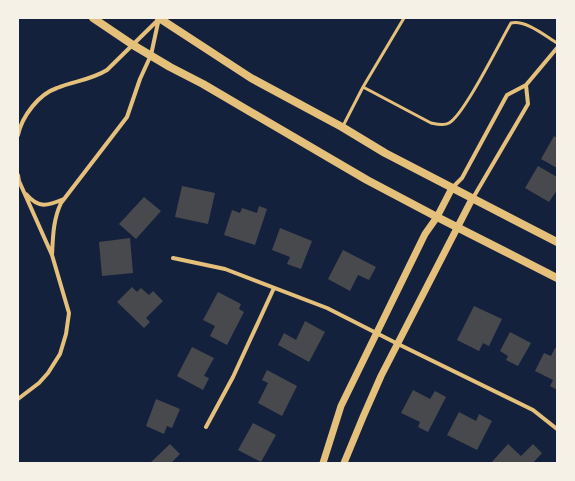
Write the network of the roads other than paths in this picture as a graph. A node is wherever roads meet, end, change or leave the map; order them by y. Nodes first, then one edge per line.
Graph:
1 (93, 18) edge
2 (159, 18) edge
3 (404, 18) edge
4 (557, 43) edge
5 (133, 45) junction
6 (557, 48) edge
7 (151, 56) junction
8 (526, 85) junction
9 (363, 87) junction
10 (342, 127) junction
11 (18, 135) edge
12 (18, 175) edge
13 (452, 188) junction
14 (23, 191) junction
15 (64, 199) junction
16 (472, 199) junction
17 (437, 217) junction
18 (457, 227) junction
19 (557, 242) edge
20 (52, 255) junction
21 (173, 258) dead end
22 (557, 278) edge
23 (274, 288) junction
24 (376, 332) junction
25 (398, 344) junction
26 (18, 399) edge
27 (206, 427) dead end
28 (557, 429) edge
29 (323, 463) edge
30 (344, 463) edge

1 - 5 main road
2 - 5 street
2 - 7 street
2 - 10 main road
3 - 9 lane
4 - 9 lane
5 - 7 main road
5 - 11 street
6 - 8 street
7 - 15 street
7 - 17 main road
8 - 13 street
8 - 16 street
9 - 10 lane
10 - 13 main road
12 - 14 street
13 - 16 main road
13 - 17 street
14 - 15 street
14 - 20 street
15 - 20 street
16 - 18 street
16 - 19 main road
17 - 18 main road
17 - 24 street
18 - 22 main road
18 - 25 street
20 - 26 street
21 - 23 street
23 - 24 street
23 - 27 street
24 - 25 street
24 - 29 street
25 - 28 street
25 - 30 street

